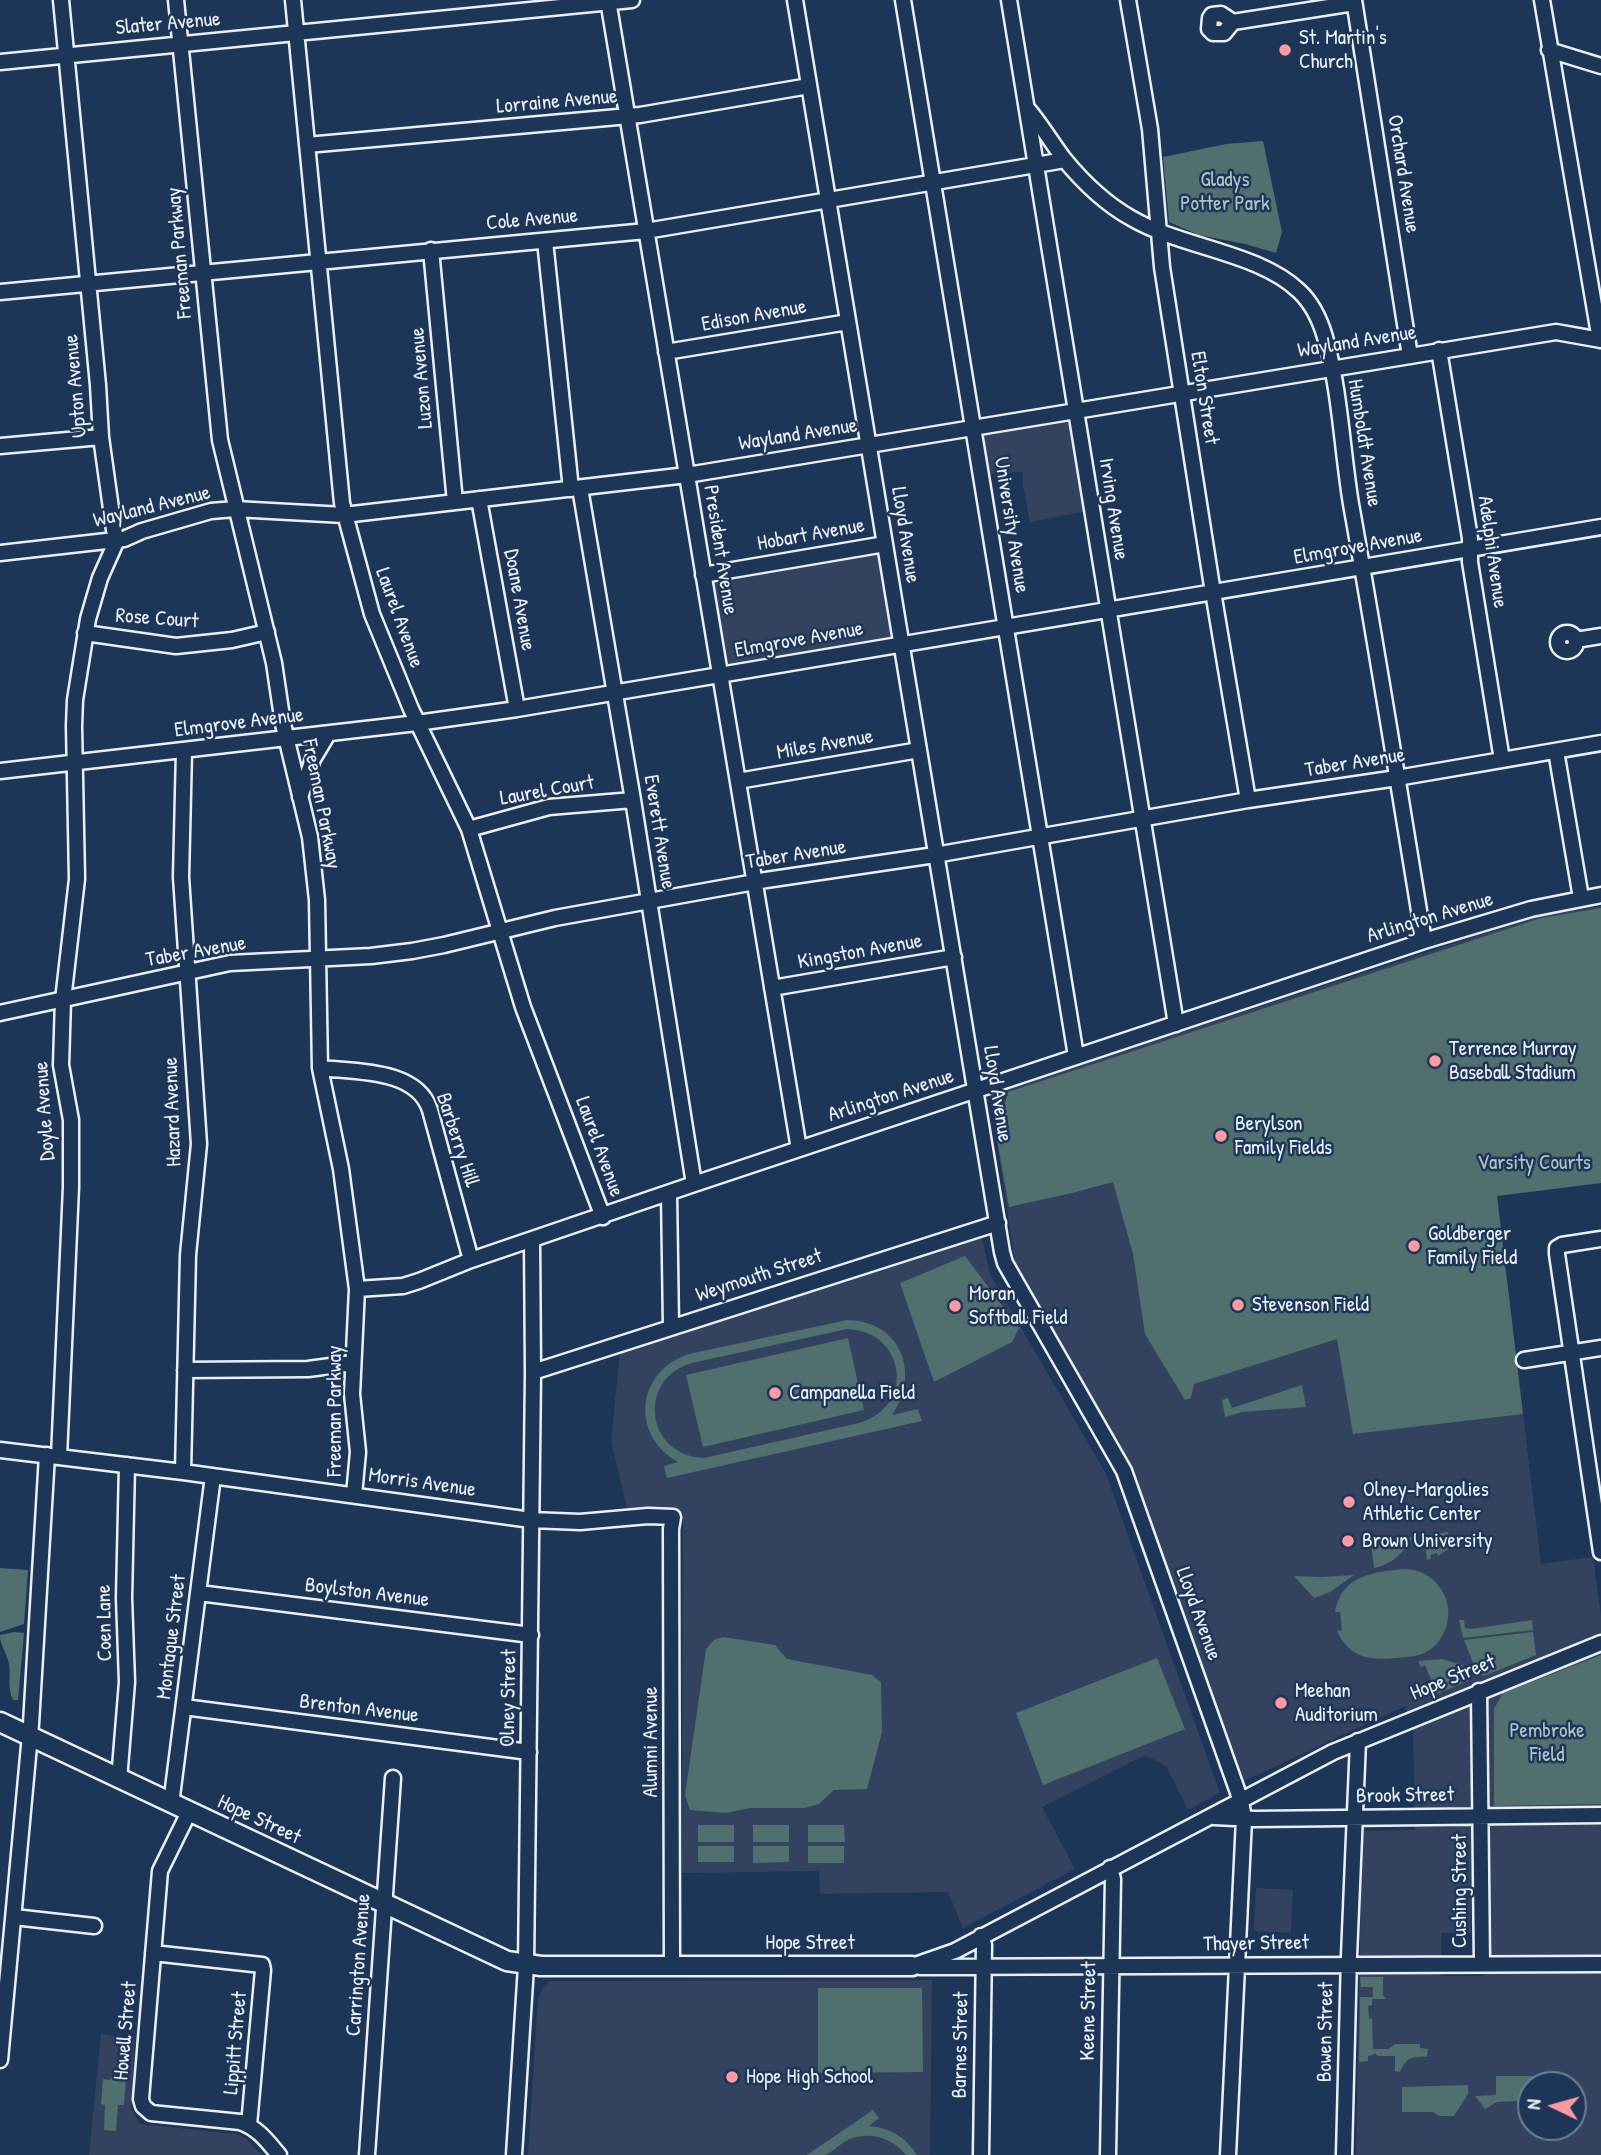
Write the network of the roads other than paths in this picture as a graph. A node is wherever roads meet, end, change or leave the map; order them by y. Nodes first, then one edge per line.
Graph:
1 (61, 0) edge
2 (176, 0) edge
3 (293, 0) edge
4 (632, 0) edge
5 (795, 0) edge
6 (903, 0) edge
7 (1009, 0) edge
8 (1128, 0) edge
9 (1542, 0) edge
10 (608, 2) edge
11 (1354, 2) edge
12 (1233, 22) dead end
13 (296, 34) junction
14 (180, 44) junction
15 (1549, 50) junction
16 (66, 54) junction
17 (0, 62) edge
18 (1601, 66) edge
19 (809, 86) junction
20 (1027, 107) junction
21 (627, 116) junction
22 (307, 145) junction
23 (1065, 160) junction
24 (1036, 165) junction
25 (932, 181) junction
26 (829, 200) junction
27 (646, 231) junction
28 (1157, 231) junction
29 (545, 241) junction
30 (431, 250) junction
31 (318, 261) junction
32 (202, 272) junction
33 (88, 284) junction
34 (0, 292) edge
35 (848, 322) junction
36 (1600, 340) edge
37 (1439, 350) junction
38 (666, 352) junction
39 (1410, 356) junction
40 (1331, 368) junction
41 (1182, 392) junction
42 (1076, 410) junction
43 (973, 427) junction
44 (102, 437) junction
45 (869, 445) junction
46 (0, 446) edge
47 (687, 475) junction
48 (575, 488) junction
49 (480, 499) junction
50 (455, 502) junction
51 (235, 509) junction
52 (344, 515) junction
53 (1601, 527) edge
54 (117, 540) junction
55 (885, 544) junction
56 (1470, 550) junction
57 (0, 553) edge
58 (1363, 568) junction
59 (704, 576) junction
60 (1213, 592) junction
61 (1108, 610) junction
62 (1006, 627) junction
63 (267, 632) junction
64 (85, 633) junction
65 (1601, 636) edge
66 (1576, 640) dead end
67 (902, 643) junction
68 (720, 674) junction
69 (614, 692) junction
70 (517, 709) junction
71 (417, 723) junction
72 (328, 734) junction
73 (287, 738) junction
74 (1601, 743) edge
75 (919, 750) junction
76 (184, 751) junction
77 (1556, 751) junction
78 (1502, 760) junction
79 (75, 763) junction
80 (0, 771) edge
81 (1397, 778) junction
82 (738, 781) junction
83 (300, 797) junction
84 (634, 800) junction
85 (1248, 800) junction
86 (1143, 820) junction
87 (469, 828) junction
88 (1041, 837) junction
89 (935, 855) junction
90 (755, 883) junction
91 (1601, 895) edge
92 (1581, 898) junction
93 (649, 901) junction
94 (499, 931) junction
95 (1424, 941) junction
96 (954, 957) junction
97 (319, 958) junction
98 (186, 973) junction
99 (772, 988) junction
100 (63, 1000) junction
101 (0, 1013) edge
102 (1176, 1024) junction
103 (1076, 1056) junction
104 (320, 1068) junction
105 (975, 1091) junction
106 (799, 1149) junction
107 (694, 1184) junction
108 (669, 1193) junction
109 (603, 1217) junction
110 (998, 1223) junction
111 (1601, 1239) edge
112 (532, 1240) junction
113 (471, 1260) junction
114 (357, 1289) junction
115 (671, 1326) junction
116 (1601, 1348) edge
117 (1572, 1352) junction
118 (1524, 1360) dead end
119 (354, 1363) junction
120 (185, 1370) junction
121 (533, 1372) junction
122 (0, 1450) edge
123 (53, 1456) junction
124 (127, 1465) junction
125 (183, 1472) junction
126 (213, 1476) junction
127 (354, 1495) junction
128 (673, 1517) joint
129 (531, 1520) junction
130 (1601, 1552) edge
131 (199, 1593) junction
132 (531, 1635) junction
133 (1601, 1643) edge
134 (1479, 1691) junction
135 (184, 1707) junction
136 (0, 1722) edge
137 (30, 1737) junction
138 (1358, 1741) junction
139 (529, 1752) junction
140 (393, 1778) dead end
141 (119, 1780) junction
142 (1241, 1801) junction
143 (171, 1804) junction
144 (189, 1812) junction
145 (1601, 1815) edge
146 (1481, 1816) junction
147 (1209, 1817) junction
148 (1354, 1818) junction
149 (1244, 1819) junction
150 (1110, 1868) junction
151 (384, 1904) junction
152 (14, 1917) junction
153 (94, 1926) dead end
154 (981, 1936) junction
155 (153, 1953) junction
156 (1349, 1964) junction
157 (1482, 1964) junction
158 (1601, 1964) edge
159 (1236, 1965) junction
160 (526, 1966) junction
161 (672, 1966) junction
162 (912, 1966) junction
163 (984, 1967) junction
164 (1111, 1967) junction
165 (0, 2060) edge
166 (249, 2125) junction
167 (279, 2155) edge
168 (367, 2155) edge
169 (514, 2155) edge
170 (981, 2155) edge
171 (1108, 2155) edge
172 (1228, 2155) edge
173 (1344, 2155) edge

1 - 16 street, Upton Avenue
2 - 14 street, Freeman Parkway
3 - 13 street, Laurel Avenue
4 - 10 street, Slater Avenue
5 - 19 street, Lloyd Avenue
6 - 25 street, University Avenue
7 - 20 street, Irving Avenue
8 - 28 street, Elton Street
9 - 15 street
10 - 13 street, Slater Avenue
10 - 21 street, President Avenue
11 - 12 street
11 - 39 street, Orchard Avenue
13 - 14 street, Slater Avenue
13 - 22 street, Laurel Avenue
14 - 16 street, Slater Avenue
14 - 32 street, Freeman Parkway
15 - 18 street
15 - 36 street
16 - 17 street, Slater Avenue
16 - 33 street, Upton Avenue
19 - 21 street, Lorraine Avenue
19 - 26 street, Lloyd Avenue
20 - 23 street, Humboldt Avenue
20 - 24 street, Irving Avenue
21 - 22 street, Lorraine Avenue
21 - 27 street, President Avenue
22 - 31 street, Laurel Avenue
23 - 24 street, Cole Avenue
23 - 28 street, Humboldt Avenue
24 - 25 street, Cole Avenue
24 - 42 street, Irving Avenue
25 - 26 street, Cole Avenue
25 - 43 street, University Avenue
26 - 27 street, Cole Avenue
26 - 35 street, Lloyd Avenue
27 - 29 street, Cole Avenue
27 - 38 street, President Avenue
28 - 40 street, Humboldt Avenue
28 - 41 street, Elton Street
29 - 30 street, Cole Avenue
29 - 48 street, Everett Avenue
30 - 31 street, Cole Avenue
30 - 50 street, Luzon Avenue
31 - 32 street, Cole Avenue
31 - 52 street, Laurel Avenue
32 - 33 street, Cole Avenue
32 - 51 street, Freeman Parkway
33 - 34 street, Cole Avenue
33 - 44 street, Upton Avenue
35 - 38 street, Edison Avenue
35 - 45 street, Lloyd Avenue
36 - 37 street, Wayland Avenue
37 - 39 street, Wayland Avenue
37 - 56 street, Adelphi Avenue
38 - 47 street, President Avenue
39 - 40 street, Wayland Avenue
40 - 41 street, Wayland Avenue
40 - 58 street, Humboldt Avenue
41 - 42 street, Wayland Avenue
41 - 60 street, Elton Street
42 - 43 street, Wayland Avenue
42 - 61 street, Irving Avenue
43 - 45 street, Wayland Avenue
43 - 62 street, University Avenue
44 - 46 street
44 - 54 street, Upton Avenue
45 - 47 street, Wayland Avenue
45 - 55 street, Lloyd Avenue
47 - 48 street, Wayland Avenue
47 - 59 street, President Avenue
48 - 49 street, Wayland Avenue
48 - 69 street, Everett Avenue
49 - 50 street, Wayland Avenue
49 - 70 street, Doane Avenue
50 - 52 street, Wayland Avenue
51 - 52 street, Wayland Avenue
51 - 54 street, Wayland Avenue
51 - 63 street, Freeman Parkway
52 - 71 street, Laurel Avenue
53 - 56 street, Elmgrove Avenue
54 - 57 street, Wayland Avenue
54 - 64 street
55 - 59 street, Hobart Avenue
55 - 67 street, Lloyd Avenue
56 - 58 street, Elmgrove Avenue
56 - 78 street, Adelphi Avenue
58 - 60 street, Elmgrove Avenue
58 - 81 street, Humboldt Avenue
59 - 68 street, President Avenue
60 - 61 street, Elmgrove Avenue
60 - 85 street, Elton Street
61 - 62 street, Elmgrove Avenue
61 - 86 street, Irving Avenue
62 - 67 street, Elmgrove Avenue
62 - 88 street, University Avenue
63 - 64 street, Rose Court
63 - 73 street, Freeman Parkway
64 - 79 street
65 - 66 street
67 - 68 street, Elmgrove Avenue
67 - 75 street, Lloyd Avenue
68 - 69 street, Elmgrove Avenue
68 - 82 street, President Avenue
69 - 70 street, Elmgrove Avenue
69 - 84 street, Everett Avenue
70 - 71 street, Elmgrove Avenue
71 - 72 street, Elmgrove Avenue
71 - 87 street, Laurel Avenue
72 - 73 street, Elmgrove Avenue
72 - 83 street
73 - 76 street, Elmgrove Avenue
73 - 83 street, Freeman Parkway
74 - 77 street, Taber Avenue
75 - 82 street, Miles Avenue
75 - 89 street, Lloyd Avenue
76 - 79 street, Elmgrove Avenue
76 - 98 street, Hazard Avenue
77 - 78 street, Taber Avenue
77 - 92 street
78 - 81 street, Taber Avenue
79 - 80 street, Elmgrove Avenue
79 - 100 street, Doyle Avenue
81 - 85 street, Taber Avenue
81 - 95 street, Humboldt Avenue
82 - 90 street, President Avenue
83 - 97 street, Freeman Parkway
84 - 87 street, Laurel Court
84 - 93 street, Everett Avenue
85 - 86 street, Taber Avenue
86 - 88 street, Taber Avenue
86 - 102 street, Irving Avenue
87 - 94 street, Laurel Avenue
88 - 89 street, Taber Avenue
88 - 103 street, University Avenue
89 - 90 street, Taber Avenue
89 - 96 street, Lloyd Avenue
90 - 93 street, Taber Avenue
90 - 99 street, President Avenue
91 - 92 street, Arlington Avenue
92 - 95 street, Arlington Avenue
93 - 94 street, Taber Avenue
93 - 107 street, Everett Avenue
94 - 97 street, Taber Avenue
94 - 109 street, Laurel Avenue
95 - 102 street, Arlington Avenue
96 - 99 street, Kingston Avenue
96 - 105 street, Lloyd Avenue
97 - 98 street, Taber Avenue
97 - 104 street, Freeman Parkway
98 - 100 street, Taber Avenue
98 - 120 street, Hazard Avenue
99 - 106 street, President Avenue
100 - 101 street, Taber Avenue
100 - 123 street, Doyle Avenue
102 - 103 street, Arlington Avenue
103 - 105 street, Arlington Avenue
104 - 113 street, Barberry Hill
104 - 114 street, Freeman Parkway
105 - 106 street, Arlington Avenue
105 - 110 street, Lloyd Avenue
106 - 107 street, Arlington Avenue
107 - 108 street, Arlington Avenue
108 - 109 street, Arlington Avenue
108 - 115 street
109 - 112 street, Arlington Avenue
110 - 115 street, Weymouth Street
110 - 142 street, Lloyd Avenue
111 - 117 street
112 - 113 street, Arlington Avenue
112 - 121 street, Olney Street
113 - 114 street, Arlington Avenue
114 - 119 street, Freeman Parkway
115 - 121 street, Weymouth Street
116 - 117 street
117 - 118 street
117 - 130 street
119 - 120 street
119 - 127 street, Freeman Parkway
120 - 125 street, Hazard Avenue
121 - 129 street, Olney Street
122 - 123 street, Morris Avenue
123 - 124 street, Morris Avenue
123 - 137 street, Doyle Avenue
124 - 125 street, Morris Avenue
124 - 141 street, Coen Lane
125 - 126 street, Morris Avenue
126 - 127 street, Morris Avenue
126 - 131 street, Montague Street
127 - 129 street, Morris Avenue
128 - 129 street, Morris Avenue
128 - 161 street, Alumni Avenue
129 - 132 street, Olney Street
131 - 132 street, Boylston Avenue
131 - 135 street, Montague Street
132 - 139 street, Olney Street
133 - 134 street, Hope Street
134 - 138 street, Hope Street
134 - 146 street, Cushing Street
135 - 139 street, Brenton Avenue
135 - 143 street, Montague Street
136 - 137 main road, Hope Street
137 - 141 main road, Hope Street
137 - 152 street, Doyle Avenue
138 - 142 street, Hope Street
138 - 148 street, Bowen Street
139 - 160 street, Olney Street
140 - 151 street, Carrington Avenue
141 - 143 main road, Hope Street
142 - 147 street, Hope Street
142 - 149 street, Lloyd Avenue
143 - 144 main road, Hope Street
144 - 151 main road, Hope Street
144 - 155 street, Howell Street
145 - 146 street, Brook Street
146 - 148 street, Brook Street
146 - 157 street, Cushing Street
147 - 149 street, Brook Street
147 - 150 street, Hope Street
148 - 149 street, Brook Street
148 - 156 street, Bowen Street
149 - 159 street, Lloyd Avenue
150 - 154 street, Hope Street
150 - 164 street, Keene Street
151 - 160 main road, Hope Street
151 - 168 street, Carrington Avenue
152 - 153 street
152 - 165 street, Doyle Avenue
154 - 162 street, Hope Street
154 - 163 street, Barnes Street
155 - 166 street, Howell Street
155 - 166 street, Lippitt Street
156 - 157 street, Thayer Street
156 - 159 street, Thayer Street
156 - 173 street, Bowen Street
157 - 158 street, Thayer Street
159 - 164 street, Thayer Street
159 - 172 street, Lloyd Avenue
160 - 161 main road, Hope Street
160 - 169 street, Olney Street
161 - 162 main road, Hope Street
162 - 163 street, Thayer Street
163 - 164 street, Thayer Street
163 - 170 street, Barnes Street
164 - 171 street, Keene Street
166 - 167 street

